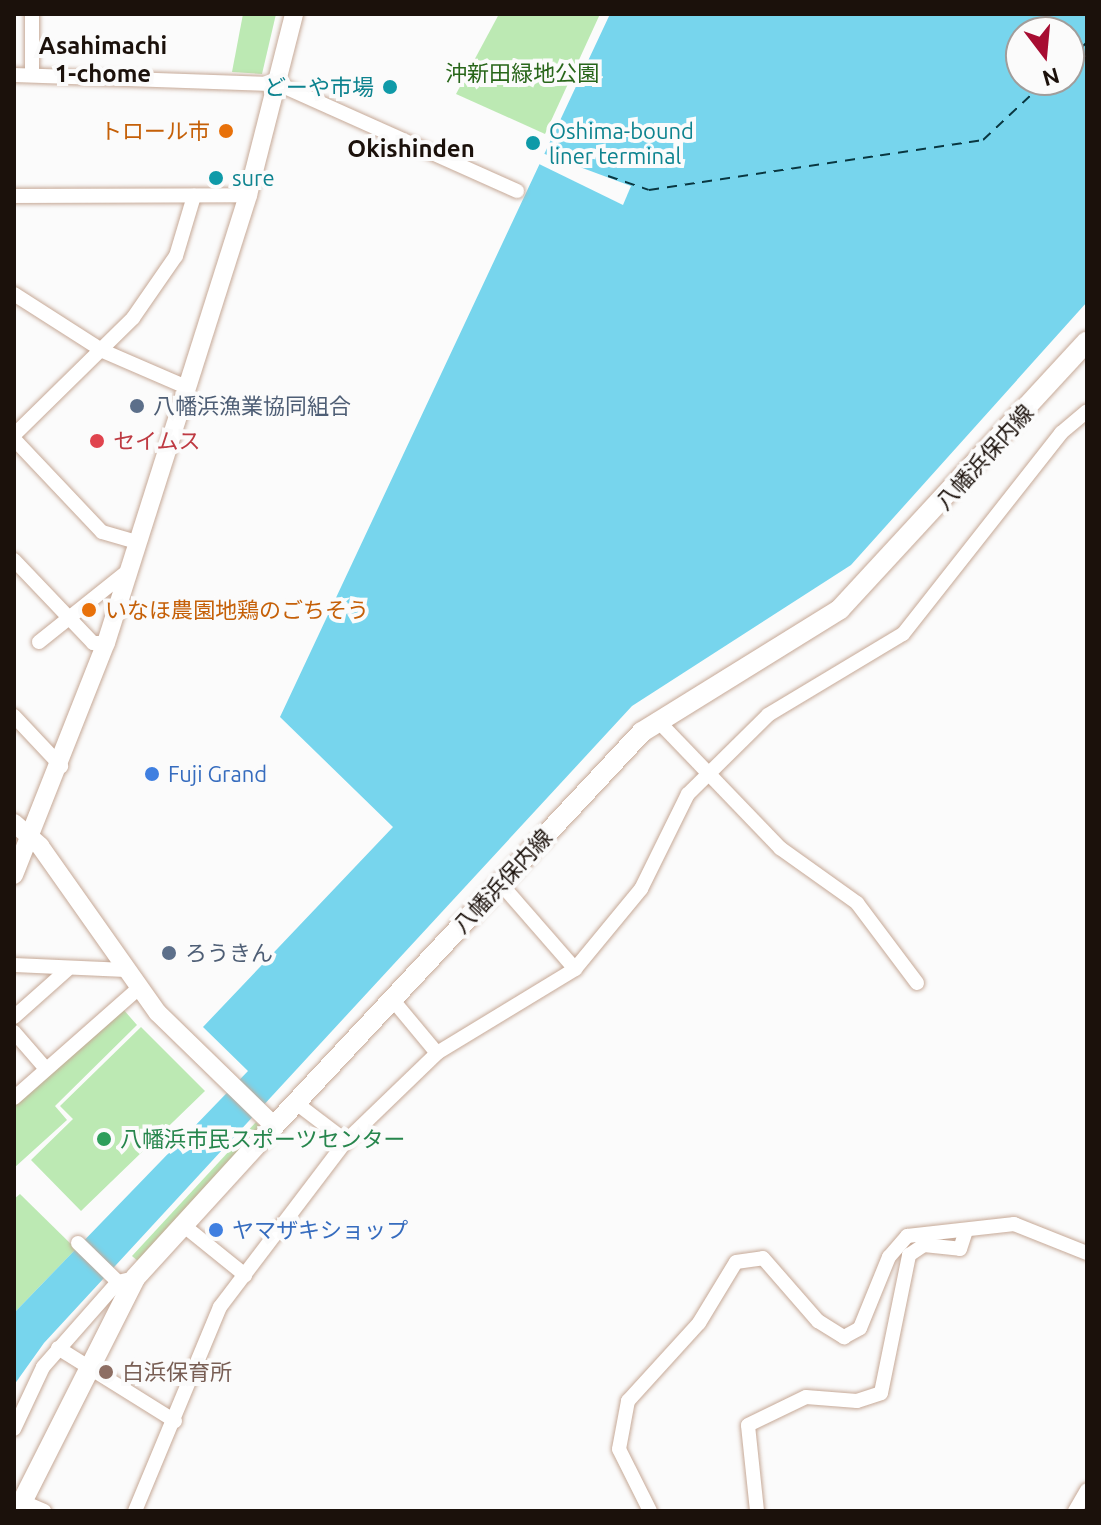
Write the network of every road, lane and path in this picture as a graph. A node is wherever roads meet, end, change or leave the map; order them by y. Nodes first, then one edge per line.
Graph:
1 (32, 14) edge
2 (294, 14) edge
3 (14, 75) edge
4 (32, 75) junction
5 (278, 84) junction
6 (517, 191) dead end
7 (248, 195) junction
8 (14, 196) edge
9 (194, 196) junction
10 (14, 294) edge
11 (1087, 341) edge
12 (103, 351) junction
13 (186, 387) junction
14 (1087, 411) edge
15 (14, 437) edge
16 (137, 542) junction
17 (14, 560) edge
18 (129, 570) junction
19 (69, 618) junction
20 (39, 642) dead end
21 (106, 643) junction
22 (14, 716) edge
23 (657, 720) junction
24 (61, 766) junction
25 (709, 772) junction
26 (14, 823) edge
27 (31, 837) junction
28 (14, 875) edge
29 (500, 883) junction
30 (14, 965) edge
31 (575, 969) junction
32 (67, 970) junction
33 (126, 970) junction
34 (917, 983) dead end
35 (140, 987) junction
36 (392, 999) junction
37 (14, 1017) edge
38 (14, 1032) edge
39 (437, 1053) junction
40 (46, 1069) junction
41 (14, 1098) edge
42 (296, 1103) junction
43 (268, 1120) junction
44 (346, 1141) junction
45 (183, 1225) junction
46 (965, 1234) junction
47 (78, 1243) dead end
48 (1087, 1253) edge
49 (245, 1275) junction
50 (122, 1278) junction
51 (58, 1348) junction
52 (90, 1366) junction
53 (175, 1421) junction
54 (14, 1429) edge
55 (1087, 1490) edge
56 (19, 1505) edge
57 (44, 1511) edge
58 (135, 1511) edge
59 (650, 1511) edge
60 (757, 1511) edge
61 (1075, 1511) edge

1 - 4 street
2 - 5 street
3 - 4 street
4 - 5 street
5 - 6 street
5 - 7 street
7 - 9 street
7 - 13 street
8 - 9 street
9 - 12 street
10 - 12 street
11 - 23 main road, 八幡浜保内線
12 - 13 street
12 - 15 street
13 - 16 street
14 - 25 street
15 - 16 street
16 - 18 street
17 - 19 street
18 - 19 street
18 - 21 street
19 - 20 street
19 - 21 street
21 - 24 street
22 - 24 street
23 - 25 street
23 - 29 main road, 八幡浜保内線
24 - 27 street
25 - 31 street
25 - 34 street
26 - 27 street
27 - 28 street
27 - 33 street
29 - 31 street
29 - 36 main road, 八幡浜保内線
30 - 32 street
31 - 39 street
32 - 33 street
32 - 37 street
33 - 35 street
35 - 40 street
35 - 43 street
36 - 39 street
36 - 42 main road, 八幡浜保内線
38 - 40 street
39 - 44 street
40 - 41 street
42 - 43 main road, 八幡浜保内線
42 - 44 street
43 - 45 main road, 八幡浜保内線
44 - 49 street
45 - 49 street
45 - 50 main road, 八幡浜保内線
46 - 48 street
46 - 59 street
46 - 60 street
47 - 50 street
49 - 53 street
50 - 51 street
50 - 52 main road, 八幡浜保内線
51 - 52 street
51 - 54 street
52 - 53 street
52 - 56 main road, 八幡浜保内線
53 - 58 street
55 - 61 street
56 - 57 street

